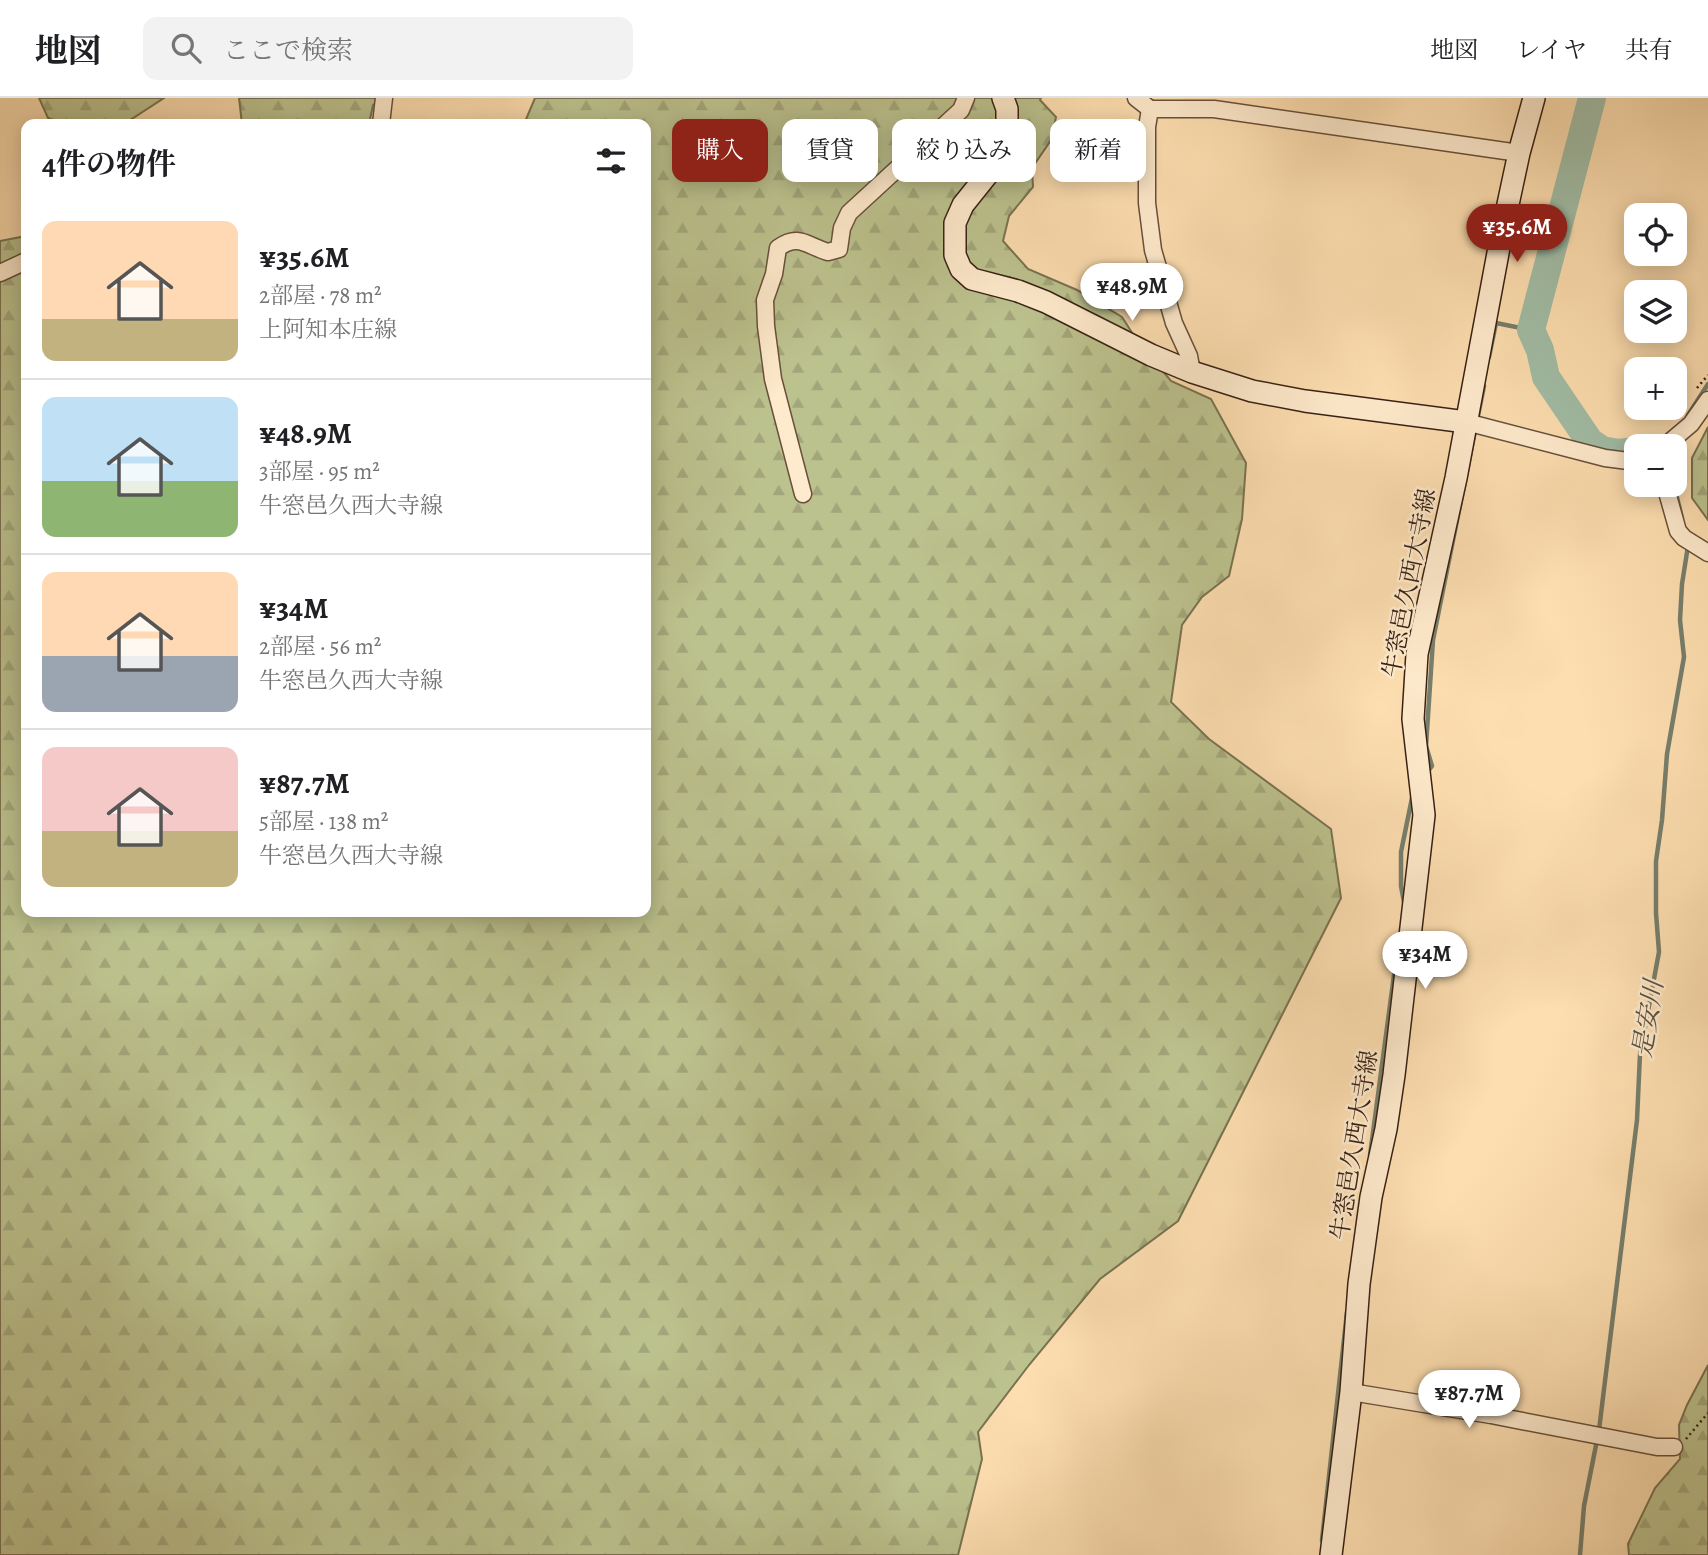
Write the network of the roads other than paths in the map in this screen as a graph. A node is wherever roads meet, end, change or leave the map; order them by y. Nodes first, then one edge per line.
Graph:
1 (384, 98) edge
2 (966, 98) edge
3 (1003, 98) edge
4 (1136, 98) edge
5 (1534, 98) edge
6 (1174, 103) edge
7 (1150, 109) junction
8 (382, 119) edge
9 (1518, 153) junction
10 (21, 263) edge
11 (0, 273) edge
12 (1192, 372) junction
13 (1708, 400) edge
14 (1466, 422) junction
15 (1678, 434) edge
16 (1624, 461) edge
17 (803, 495) dead end
18 (1668, 497) edge
19 (1695, 545) edge
20 (1351, 1392) junction
21 (1674, 1447) road end
22 (1331, 1555) edge

1 - 8 street
2 - 17 street
3 - 12 main road
4 - 7 street
5 - 9 main road, 牛窓邑久西大寺線
6 - 7 street
6 - 9 street
7 - 12 street
9 - 14 main road, 牛窓邑久西大寺線
10 - 11 street
12 - 14 main road
13 - 15 street
14 - 16 street
14 - 20 main road, 牛窓邑久西大寺線
18 - 19 street
20 - 21 street
20 - 22 main road, 牛窓邑久西大寺線

